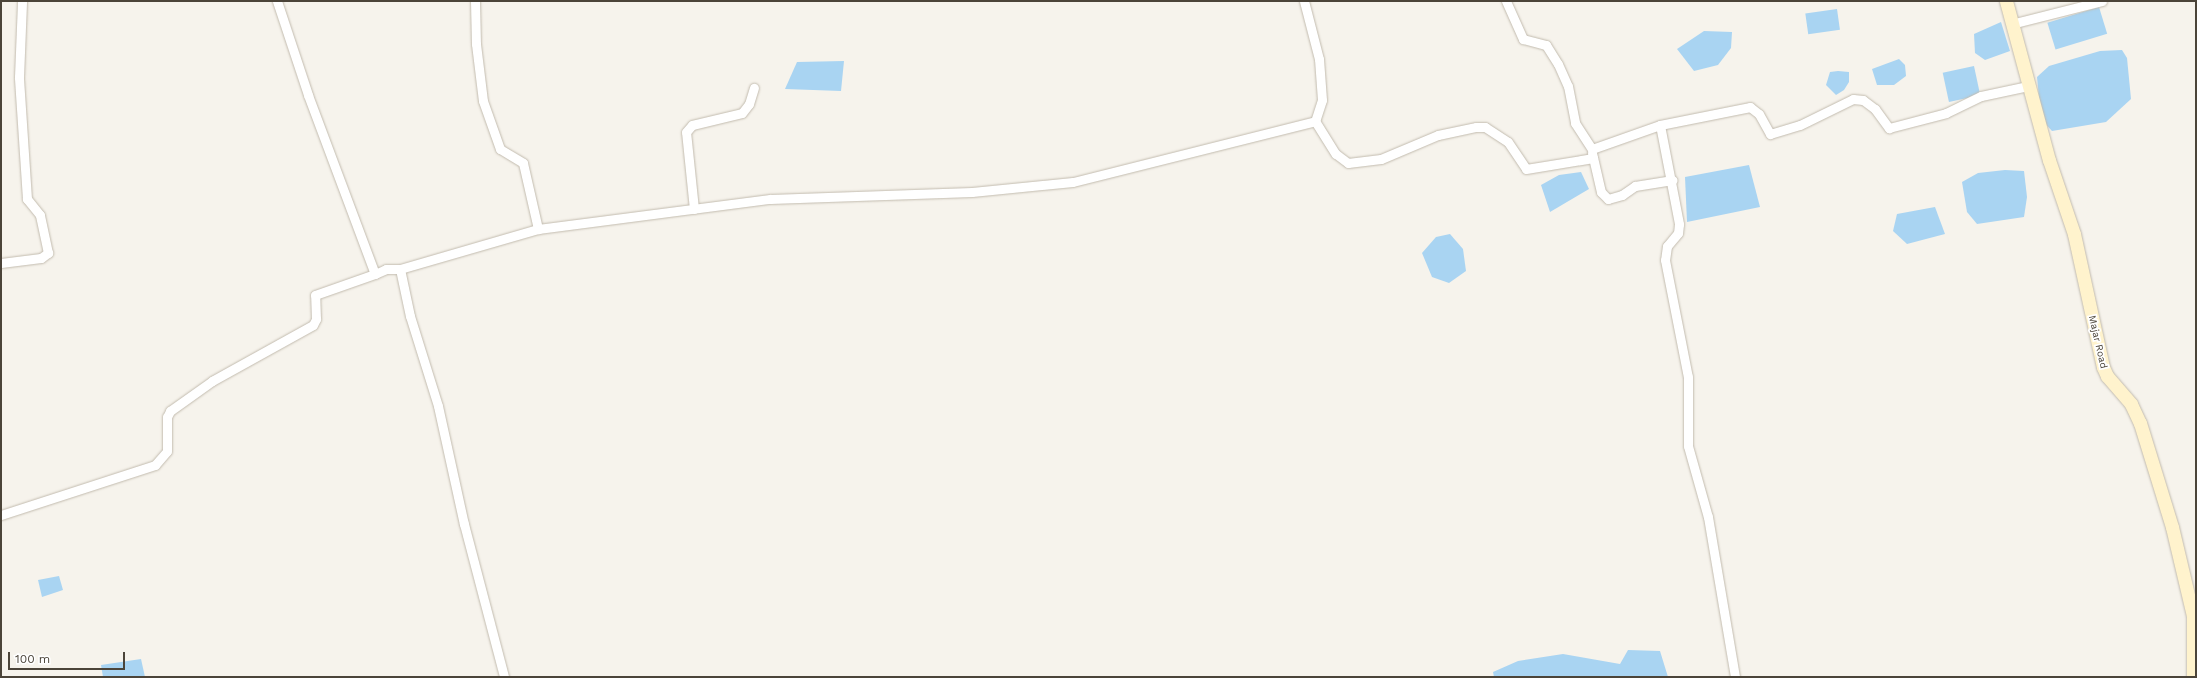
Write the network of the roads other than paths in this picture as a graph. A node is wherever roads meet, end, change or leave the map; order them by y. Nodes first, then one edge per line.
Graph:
1 (22, 1) edge
2 (277, 1) edge
3 (475, 1) edge
4 (1304, 1) edge
5 (1506, 1) edge
6 (2006, 1) edge
7 (2102, 1) edge
8 (2011, 24) junction
9 (2028, 86) junction
10 (754, 88) dead end
11 (1315, 121) junction
12 (1660, 125) junction
13 (1592, 154) junction
14 (1673, 180) junction
15 (694, 209) junction
16 (538, 229) junction
17 (1, 263) edge
18 (400, 269) junction
19 (375, 274) junction
20 (1, 515) edge
21 (504, 677) edge
22 (1735, 677) edge
23 (2193, 677) edge

1 - 17 street
2 - 19 street
3 - 16 street
4 - 11 street
5 - 13 street
6 - 8 main road, Majar Road
7 - 8 street
8 - 9 main road, Majar Road
9 - 12 street
9 - 23 main road, Majar Road
10 - 15 street
11 - 13 street
11 - 15 street
12 - 13 street
12 - 14 street
13 - 14 street
14 - 22 street
15 - 16 street
16 - 18 street
18 - 19 street
18 - 21 street
19 - 20 street

